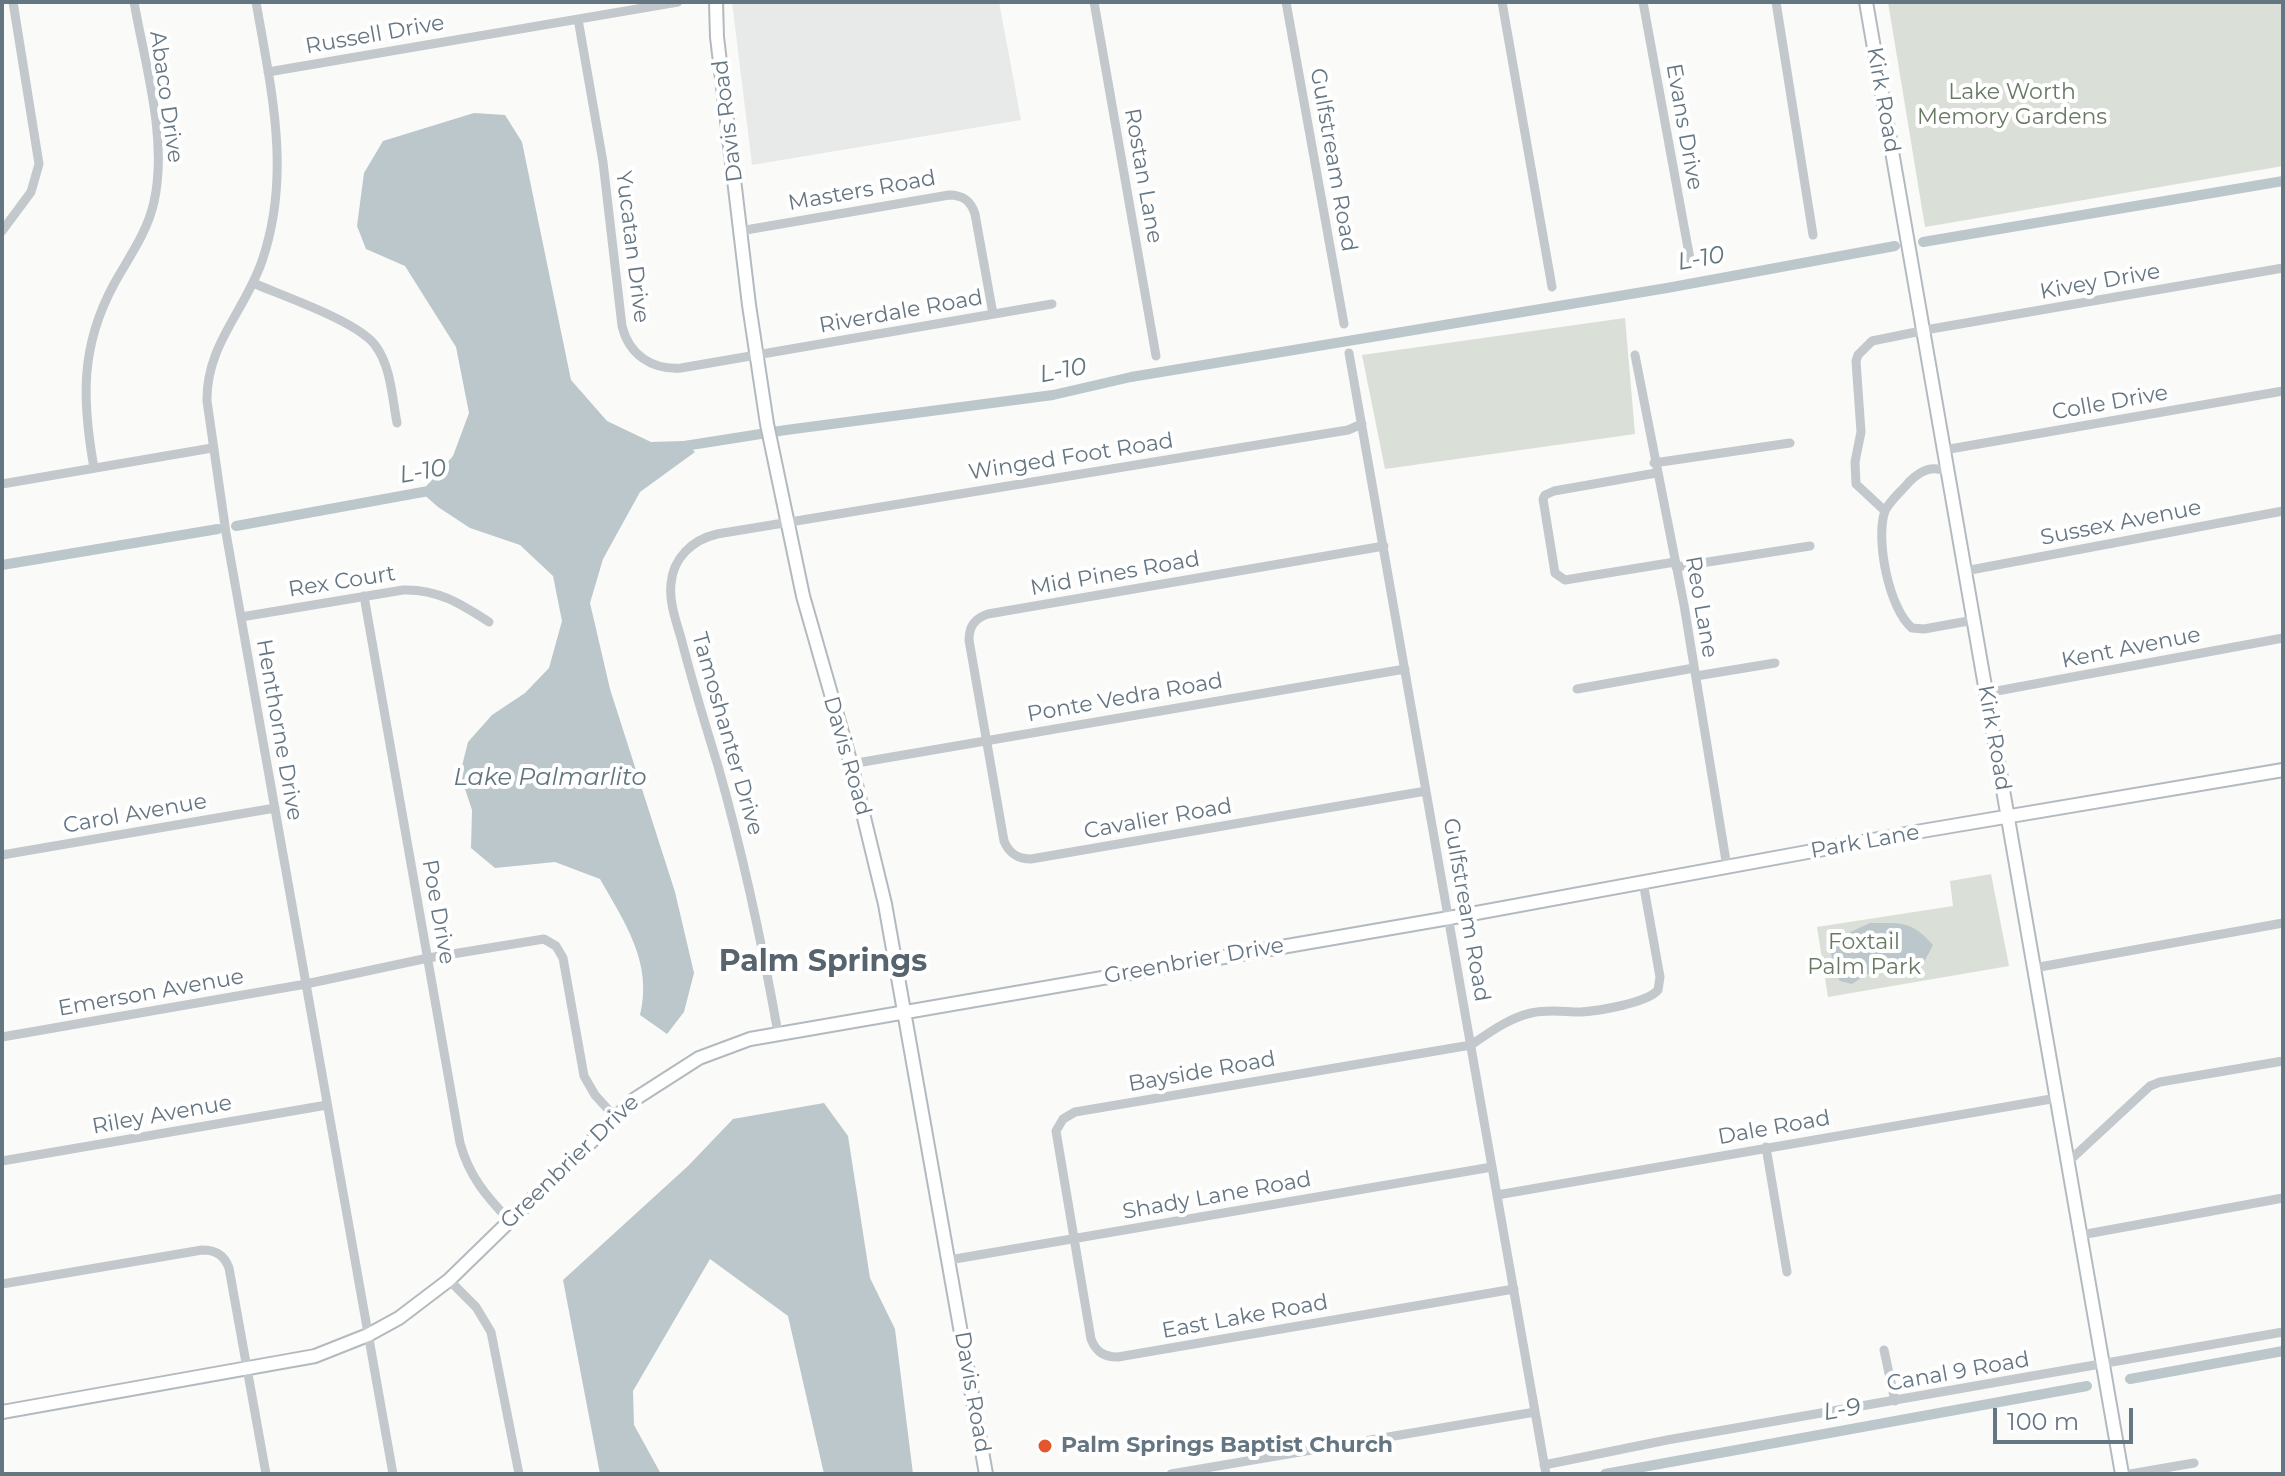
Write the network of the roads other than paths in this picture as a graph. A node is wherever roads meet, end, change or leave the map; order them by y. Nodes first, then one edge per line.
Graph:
1 (13, 2) edge
2 (134, 2) edge
3 (256, 2) edge
4 (678, 2) edge
5 (705, 2) edge
6 (716, 2) edge
7 (1094, 2) edge
8 (1286, 2) edge
9 (1502, 2) edge
10 (1643, 2) edge
11 (1776, 2) edge
12 (1866, 2) edge
13 (578, 19) junction
14 (717, 37) junction
15 (268, 72) junction
16 (2, 231) edge
17 (740, 231) junction
18 (1813, 235) dead end
19 (1690, 259) dead end
20 (2283, 268) edge
21 (253, 283) junction
22 (1552, 287) dead end
23 (1052, 304) dead end
24 (993, 314) junction
25 (1344, 324) dead end
26 (1923, 331) junction
27 (1349, 353) dead end
28 (756, 355) junction
29 (1635, 355) dead end
30 (1156, 356) dead end
31 (2283, 391) edge
32 (397, 423) dead end
33 (1362, 424) junction
34 (1790, 443) dead end
35 (212, 448) junction
36 (1944, 450) junction
37 (94, 468) junction
38 (1655, 468) junction
39 (1948, 472) junction
40 (2, 484) edge
41 (1885, 511) junction
42 (2283, 511) edge
43 (786, 523) junction
44 (1384, 546) junction
45 (1810, 546) dead end
46 (1676, 565) junction
47 (1965, 571) junction
48 (364, 596) junction
49 (241, 617) junction
50 (1974, 620) junction
51 (489, 622) dead end
52 (2283, 638) edge
53 (1775, 663) dead end
54 (1405, 669) junction
55 (1695, 672) junction
56 (1577, 689) dead end
57 (1986, 693) junction
58 (986, 740) junction
59 (851, 764) junction
60 (2283, 770) edge
61 (1426, 791) junction
62 (275, 808) junction
63 (2008, 817) junction
64 (2, 855) edge
65 (1727, 867) junction
66 (1643, 882) junction
67 (1449, 918) junction
68 (2283, 923) edge
69 (428, 958) junction
70 (2034, 968) junction
71 (306, 984) junction
72 (905, 1011) junction
73 (778, 1033) junction
74 (2, 1037) edge
75 (1471, 1045) junction
76 (2283, 1061) edge
77 (2057, 1098) junction
78 (327, 1105) junction
79 (614, 1116) junction
80 (1766, 1147) junction
81 (2, 1161) edge
82 (2068, 1162) junction
83 (1492, 1167) junction
84 (1497, 1195) junction
85 (2283, 1198) edge
86 (509, 1220) junction
87 (2081, 1235) junction
88 (1073, 1239) junction
89 (949, 1260) junction
90 (1787, 1272) dead end
91 (449, 1280) junction
92 (2, 1284) edge
93 (1514, 1289) junction
94 (2283, 1332) edge
95 (368, 1335) junction
96 (1884, 1350) dead end
97 (2103, 1363) junction
98 (247, 1370) junction
99 (1895, 1401) junction
100 (2, 1412) edge
101 (1535, 1412) junction
102 (2194, 1463) dead end
103 (1545, 1470) edge
104 (266, 1474) edge
105 (393, 1474) edge
106 (519, 1474) edge
107 (986, 1474) edge
108 (1171, 1474) edge
109 (2122, 1474) edge
110 (2130, 1474) edge

1 - 16 street
2 - 37 street, Abaco Drive
3 - 15 street, Henthorne Drive
4 - 13 street, Russell Drive
5 - 14 street, Davis Road
6 - 14 street, Davis Road
7 - 30 street, Rostan Lane
8 - 25 street, Gulfstream Road
9 - 22 street
10 - 19 street, Evans Drive
11 - 18 street
12 - 26 street, Kirk Road
13 - 15 street, Russell Drive
13 - 28 street, Yucatan Drive
14 - 17 street, Davis Road
15 - 21 street, Henthorne Drive
17 - 24 street, Masters Road
17 - 28 street, Davis Road
20 - 26 street, Kivey Drive
21 - 32 street
21 - 35 street, Henthorne Drive
23 - 24 street, Riverdale Road
24 - 28 street, Riverdale Road
26 - 36 street, Kirk Road
26 - 41 street, Kivey Drive
27 - 33 street, Gulfstream Road
28 - 43 street, Davis Road
29 - 38 street, Reo Lane
31 - 36 street, Colle Drive
33 - 43 street, Winged Foot Road
33 - 44 street, Gulfstream Road
34 - 38 street
35 - 37 street
35 - 49 street, Henthorne Drive
36 - 39 street, Kirk Road
37 - 40 street
38 - 46 street, Reo Lane
38 - 46 street
39 - 41 street
39 - 47 street, Kirk Road
41 - 50 street
42 - 47 street, Sussex Avenue
43 - 59 street, Davis Road
43 - 73 street, Tamoshanter Drive
44 - 54 street, Gulfstream Road
44 - 58 street, Mid Pines Road
45 - 46 street
46 - 55 street, Reo Lane
47 - 50 street, Kirk Road
48 - 49 street, Rex Court
48 - 51 street, Rex Court
48 - 69 street, Poe Drive
49 - 62 street, Henthorne Drive
50 - 57 street, Kirk Road
52 - 57 street, Kent Avenue
53 - 55 street
54 - 58 street, Ponte Vedra Road
54 - 61 street, Gulfstream Road
55 - 56 street
55 - 65 street, Reo Lane
57 - 63 street, Kirk Road
58 - 59 street, Ponte Vedra Road
58 - 61 street, Cavalier Road
59 - 72 street, Davis Road
60 - 63 street, Park Lane
61 - 67 street, Gulfstream Road
62 - 64 street, Carol Avenue
62 - 71 street, Henthorne Drive
63 - 65 street, Park Lane
63 - 70 street, Kirk Road
65 - 66 street, Park Lane
66 - 67 street, Park Lane
66 - 75 street
67 - 72 street, Greenbrier Drive
67 - 75 street, Gulfstream Road
68 - 70 street
69 - 71 street, Emerson Avenue
69 - 79 street, Emerson Avenue
69 - 86 street, Poe Drive
70 - 77 street, Kirk Road
71 - 74 street, Emerson Avenue
71 - 78 street, Henthorne Drive
72 - 73 street, Greenbrier Drive
72 - 89 street, Davis Road
73 - 79 street, Greenbrier Drive
75 - 83 street, Gulfstream Road
75 - 88 street, Bayside Road
76 - 82 street
77 - 80 street, Dale Road
77 - 82 street, Kirk Road
78 - 81 street, Riley Avenue
78 - 95 street, Henthorne Drive
79 - 86 street, Greenbrier Drive
80 - 84 street, Dale Road
80 - 90 street
82 - 87 street, Kirk Road
83 - 84 street, Gulfstream Road
83 - 88 street, Shady Lane Road
84 - 93 street, Gulfstream Road
85 - 87 street
86 - 91 street, Greenbrier Drive
87 - 97 street, Kirk Road
88 - 89 street, Shady Lane Road
88 - 93 street, East Lake Road
89 - 107 street, Davis Road
91 - 95 street, Greenbrier Drive
91 - 106 street
92 - 98 street
93 - 101 street, Gulfstream Road
94 - 97 street, Canal 9 Road
95 - 98 street, Greenbrier Drive
95 - 105 street, Henthorne Drive
96 - 99 street
97 - 99 street, Canal 9 Road
97 - 109 street, Kirk Road
98 - 100 street, Greenbrier Drive
98 - 104 street
99 - 103 street, Canal 9 Road
101 - 103 street, Gulfstream Road
101 - 108 street
102 - 110 street

